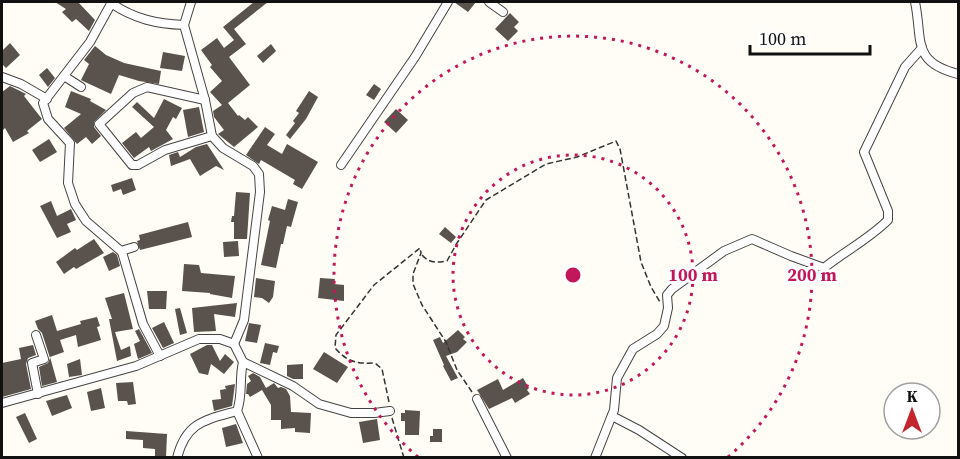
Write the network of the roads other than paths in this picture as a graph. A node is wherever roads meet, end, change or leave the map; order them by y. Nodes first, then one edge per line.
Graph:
1 (112, 2) edge
2 (191, 2) edge
3 (448, 2) edge
4 (489, 2) edge
5 (915, 2) edge
6 (503, 12) dead end
7 (184, 25) junction
8 (922, 48) junction
9 (958, 74) edge
10 (64, 76) junction
11 (2, 77) edge
12 (81, 87) dead end
13 (47, 99) junction
14 (205, 100) junction
15 (212, 136) junction
16 (341, 165) dead end
17 (134, 247) dead end
18 (121, 251) junction
19 (36, 335) dead end
20 (234, 344) junction
21 (160, 356) junction
22 (243, 362) junction
23 (38, 394) junction
24 (477, 399) road end
25 (2, 403) edge
26 (237, 411) junction
27 (390, 411) road end
28 (612, 416) junction
29 (177, 458) edge
30 (258, 458) edge
31 (507, 458) edge
32 (595, 458) edge
33 (682, 458) edge

1 - 7 street
1 - 10 street
2 - 7 street
3 - 16 street
4 - 6 street
5 - 8 street
7 - 14 street
8 - 9 street
8 - 28 street
10 - 12 street
10 - 13 street
11 - 13 street
13 - 18 street
14 - 15 street
14 - 15 street
15 - 20 street
17 - 18 street
18 - 21 street
19 - 23 street
20 - 21 street
20 - 22 street
21 - 23 street
22 - 26 street
22 - 27 street
23 - 25 street
24 - 31 street
26 - 29 street
26 - 30 street
28 - 32 street
28 - 33 street

